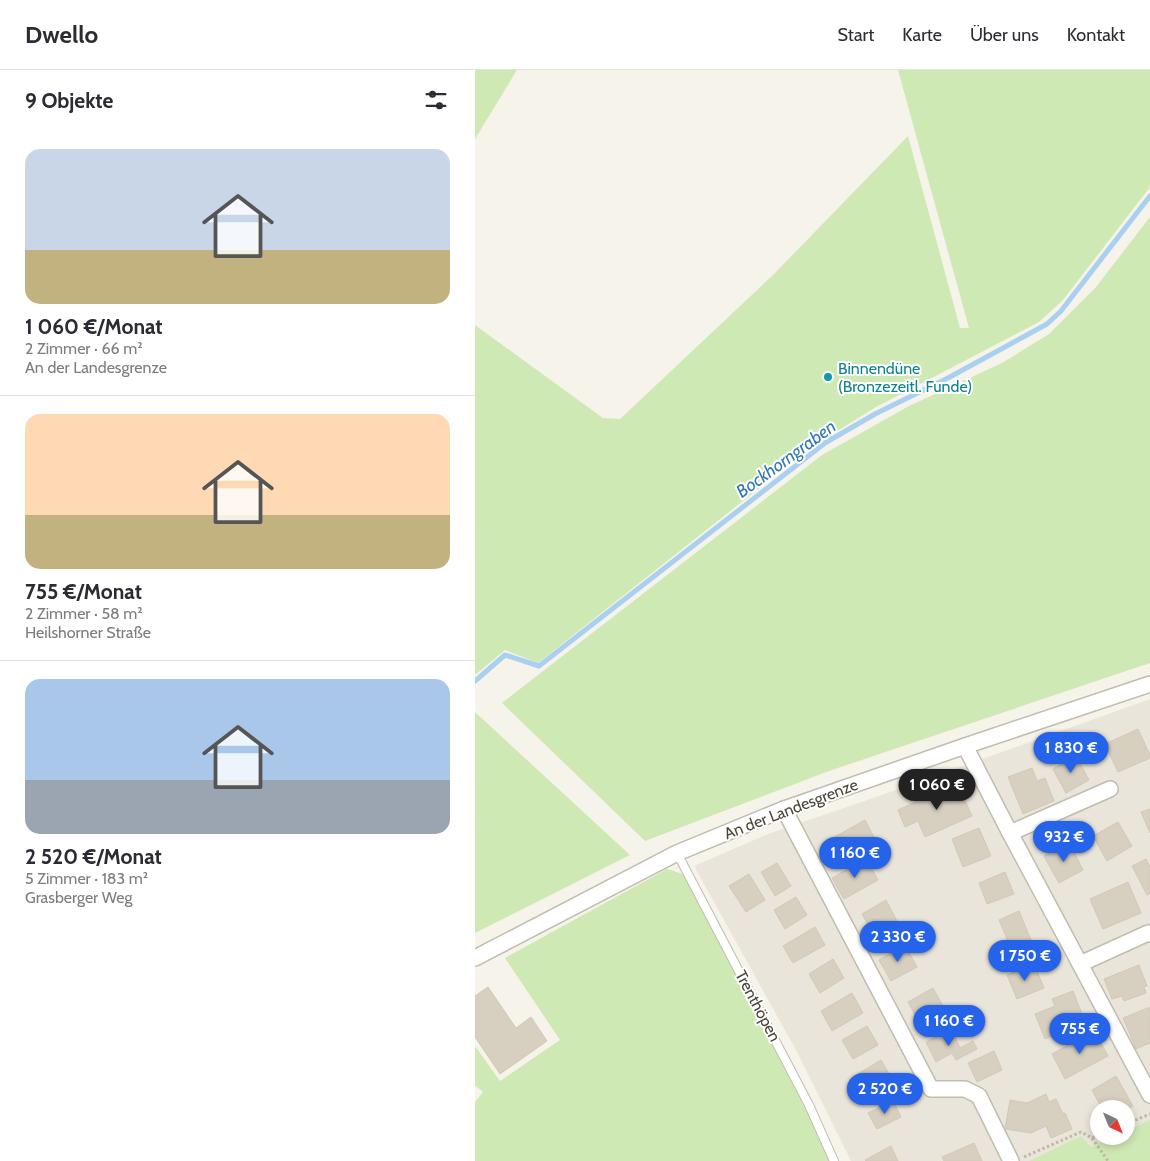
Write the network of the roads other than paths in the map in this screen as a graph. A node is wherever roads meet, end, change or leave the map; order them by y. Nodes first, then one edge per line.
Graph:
1 (1150, 684) edge
2 (965, 746) junction
3 (1110, 788) dead end
4 (784, 809) junction
5 (1010, 833) junction
6 (677, 853) junction
7 (1150, 934) edge
8 (475, 958) edge
9 (1080, 964) junction
10 (1150, 1095) edge
11 (1017, 1159) edge
12 (835, 1161) edge

1 - 2 street, An der Landesgrenze
2 - 4 street, An der Landesgrenze
2 - 5 street
3 - 5 street
4 - 6 street, An der Landesgrenze
4 - 11 street
5 - 9 street
6 - 8 street, An der Landesgrenze
6 - 12 lane, Trenthöpen
7 - 9 street
9 - 10 street

